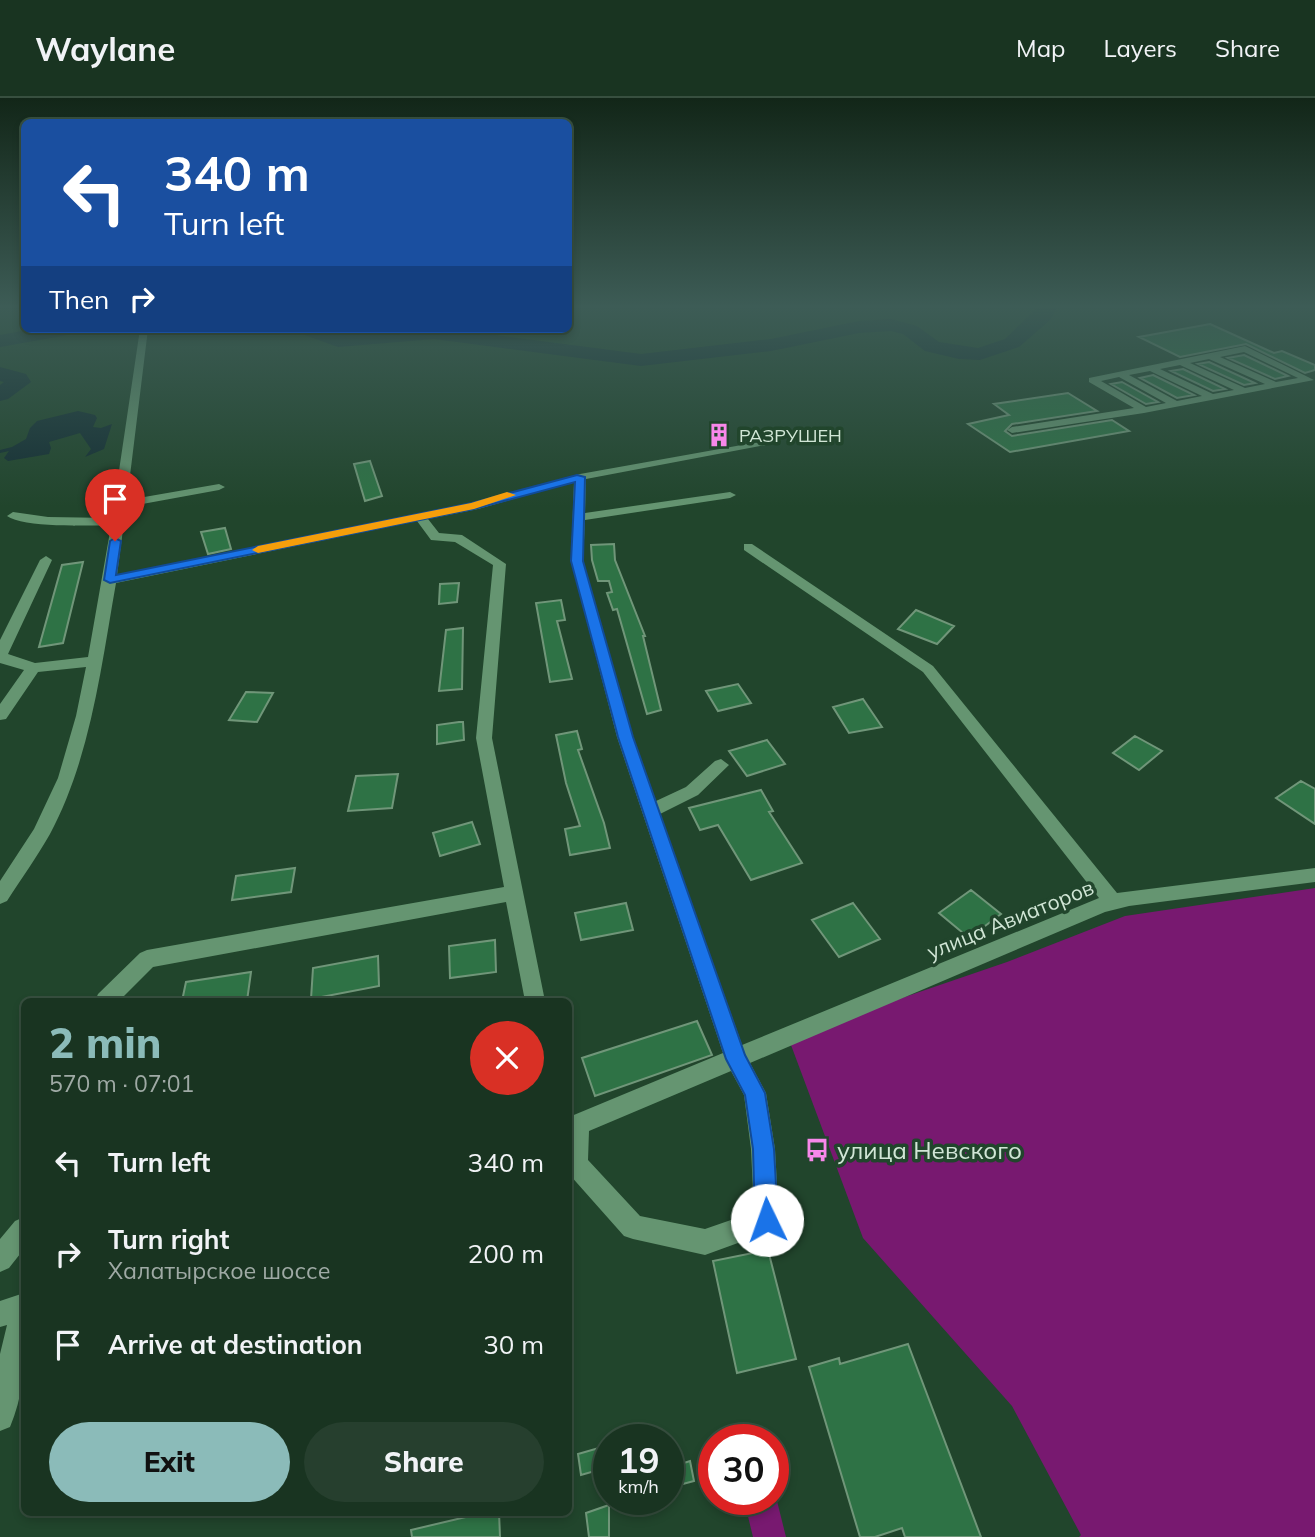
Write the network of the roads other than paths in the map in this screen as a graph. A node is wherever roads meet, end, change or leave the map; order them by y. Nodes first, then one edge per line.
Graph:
1 (138, 372) edge
2 (1130, 372) edge
3 (1160, 372) edge
4 (1203, 372) edge
5 (1245, 372) edge
6 (1293, 372) edge
7 (1120, 374) junction
8 (1311, 381) edge
9 (1275, 386) junction
10 (1244, 391) junction
11 (1211, 397) junction
12 (1175, 404) junction
13 (1144, 410) junction
14 (1012, 430) dead end
15 (776, 440) dead end
16 (580, 477) junction
17 (219, 487) dead end
18 (730, 495) dead end
19 (120, 505) junction
20 (13, 516) dead end
21 (579, 516) junction
22 (419, 517) junction
23 (118, 522) junction
24 (748, 547) dead end
25 (46, 561) dead end
26 (110, 580) junction
27 (0, 656) edge
28 (95, 661) junction
29 (33, 668) junction
30 (0, 715) edge
31 (721, 765) dead end
32 (651, 811) junction
33 (1315, 874) edge
34 (514, 893) junction
35 (0, 896) edge
36 (1113, 902) junction
37 (109, 998) edge
38 (534, 998) edge
39 (736, 1059) junction
40 (573, 1126) edge
41 (21, 1234) edge
42 (0, 1259) edge
43 (21, 1307) edge
44 (0, 1314) edge
45 (21, 1320) edge
46 (0, 1417) edge

1 - 19 street
2 - 7 street
3 - 11 street
4 - 10 street
5 - 9 street
6 - 8 street
7 - 12 street
7 - 13 street
8 - 9 street
9 - 10 street
10 - 11 street
11 - 12 street
12 - 13 street
13 - 14 street
15 - 16 street
16 - 21 street
16 - 22 street
17 - 19 street
18 - 21 street
19 - 23 street
20 - 23 street
21 - 32 street
22 - 26 street
22 - 34 street
23 - 26 street
24 - 36 street
25 - 27 street
26 - 28 street
27 - 29 street
28 - 29 street
28 - 35 street
29 - 30 street
31 - 32 street
32 - 39 street
33 - 36 street, улица Авиаторов
34 - 37 street
34 - 38 street
36 - 39 street, улица Авиаторов
39 - 40 street
39 - 40 street
41 - 42 street
43 - 44 street
45 - 46 street

